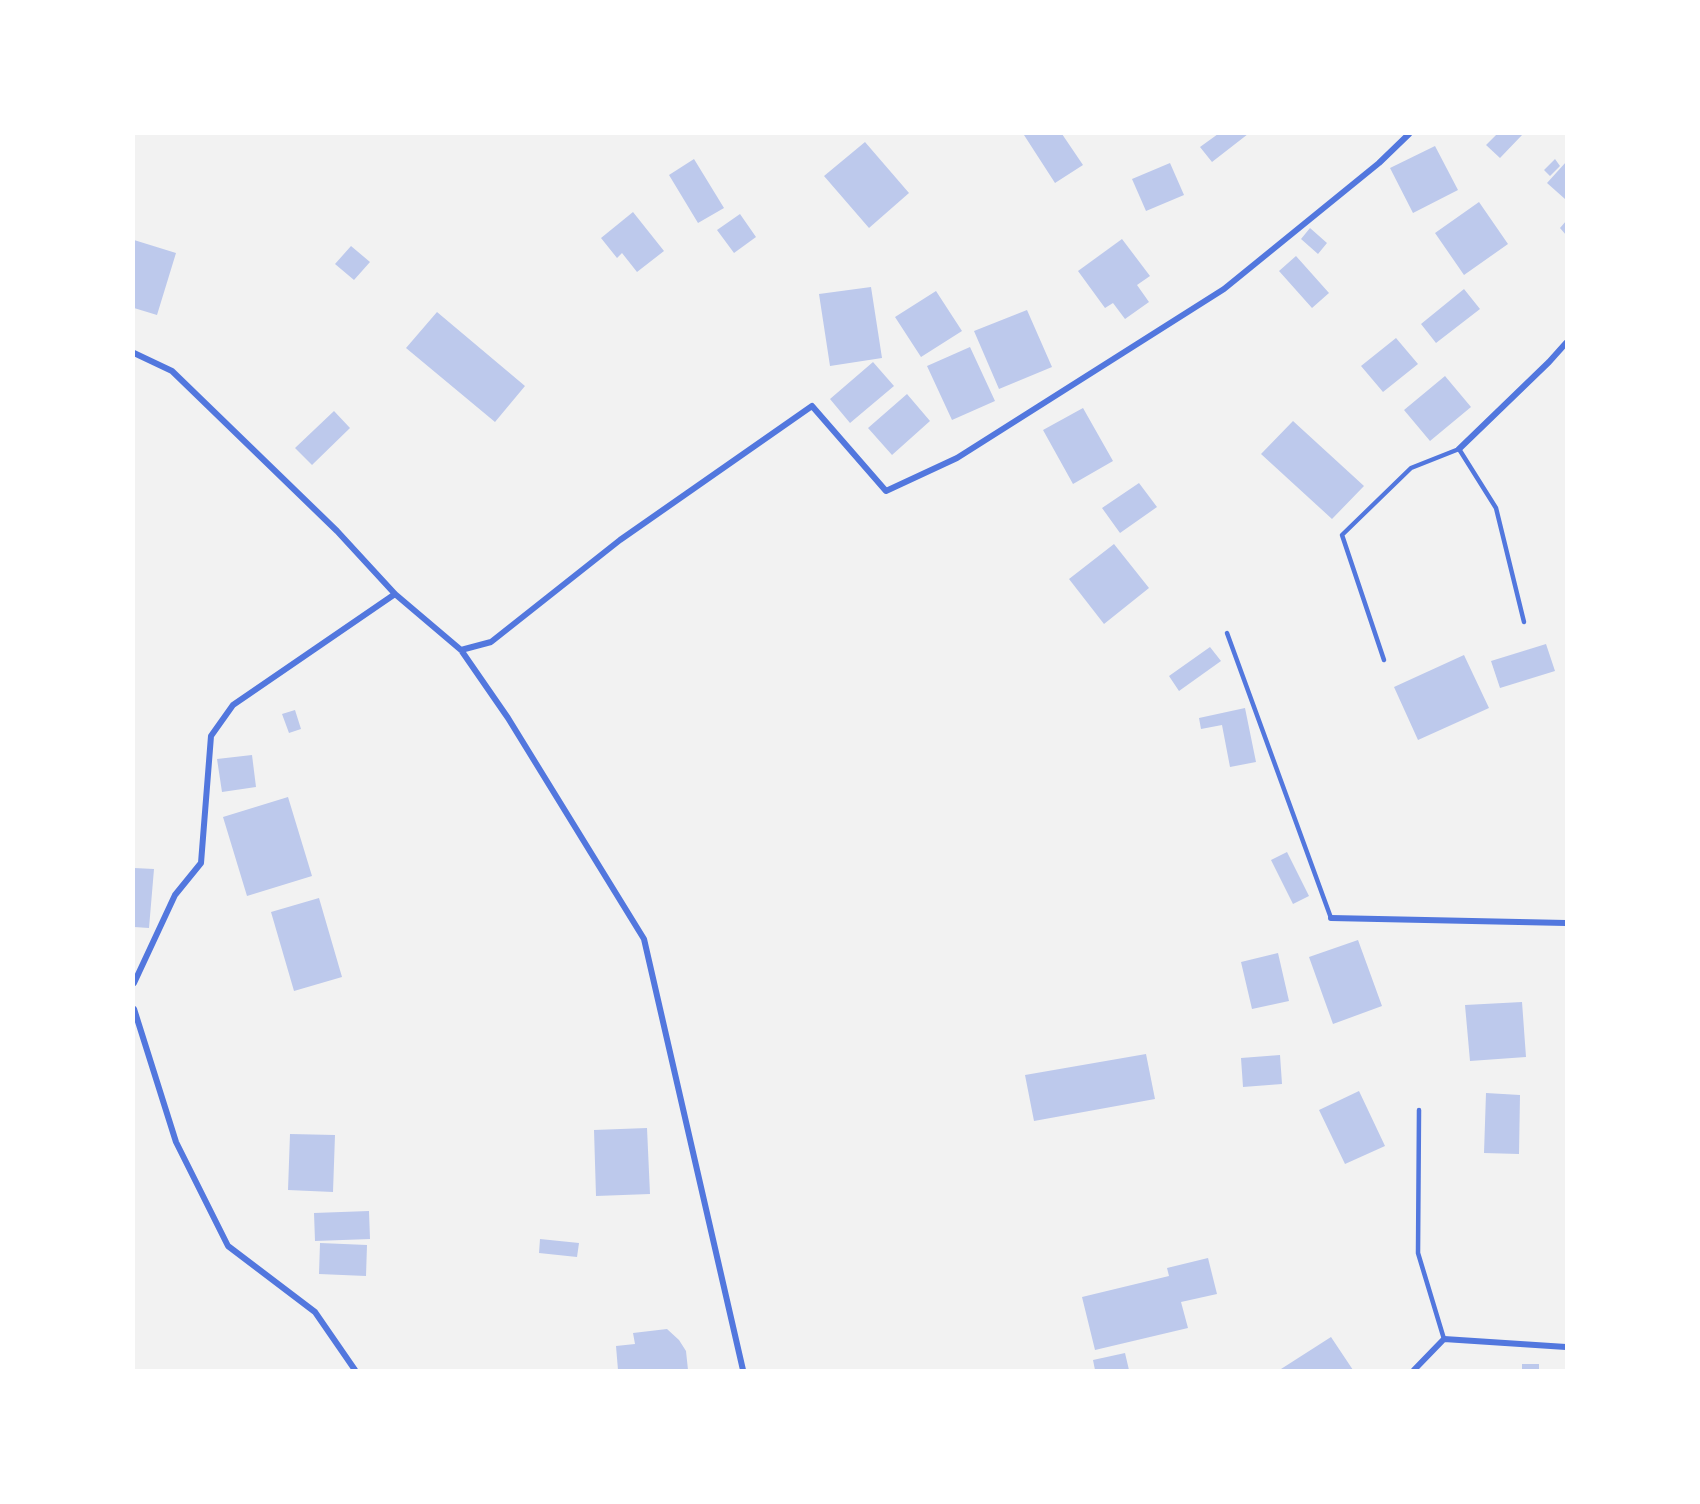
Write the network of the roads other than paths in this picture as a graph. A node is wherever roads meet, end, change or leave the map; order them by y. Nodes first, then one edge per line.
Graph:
1 (1409, 134) edge
2 (1566, 343) edge
3 (134, 353) edge
4 (1459, 448) junction
5 (395, 594) junction
6 (1524, 622) dead end
7 (1227, 633) dead end
8 (461, 650) junction
9 (1384, 660) dead end
10 (1331, 918) joint
11 (1566, 923) edge
12 (134, 983) edge
13 (134, 1009) edge
14 (1419, 1110) dead end
15 (1444, 1339) junction
16 (1566, 1347) edge
17 (355, 1371) edge
18 (743, 1371) edge
19 (1414, 1371) edge

1 - 8 street
2 - 4 street
3 - 5 street
4 - 6 lane
4 - 9 lane
5 - 8 street
5 - 12 street
7 - 10 lane
8 - 18 street
10 - 11 street
13 - 17 street
14 - 15 lane
15 - 16 street
15 - 19 street

